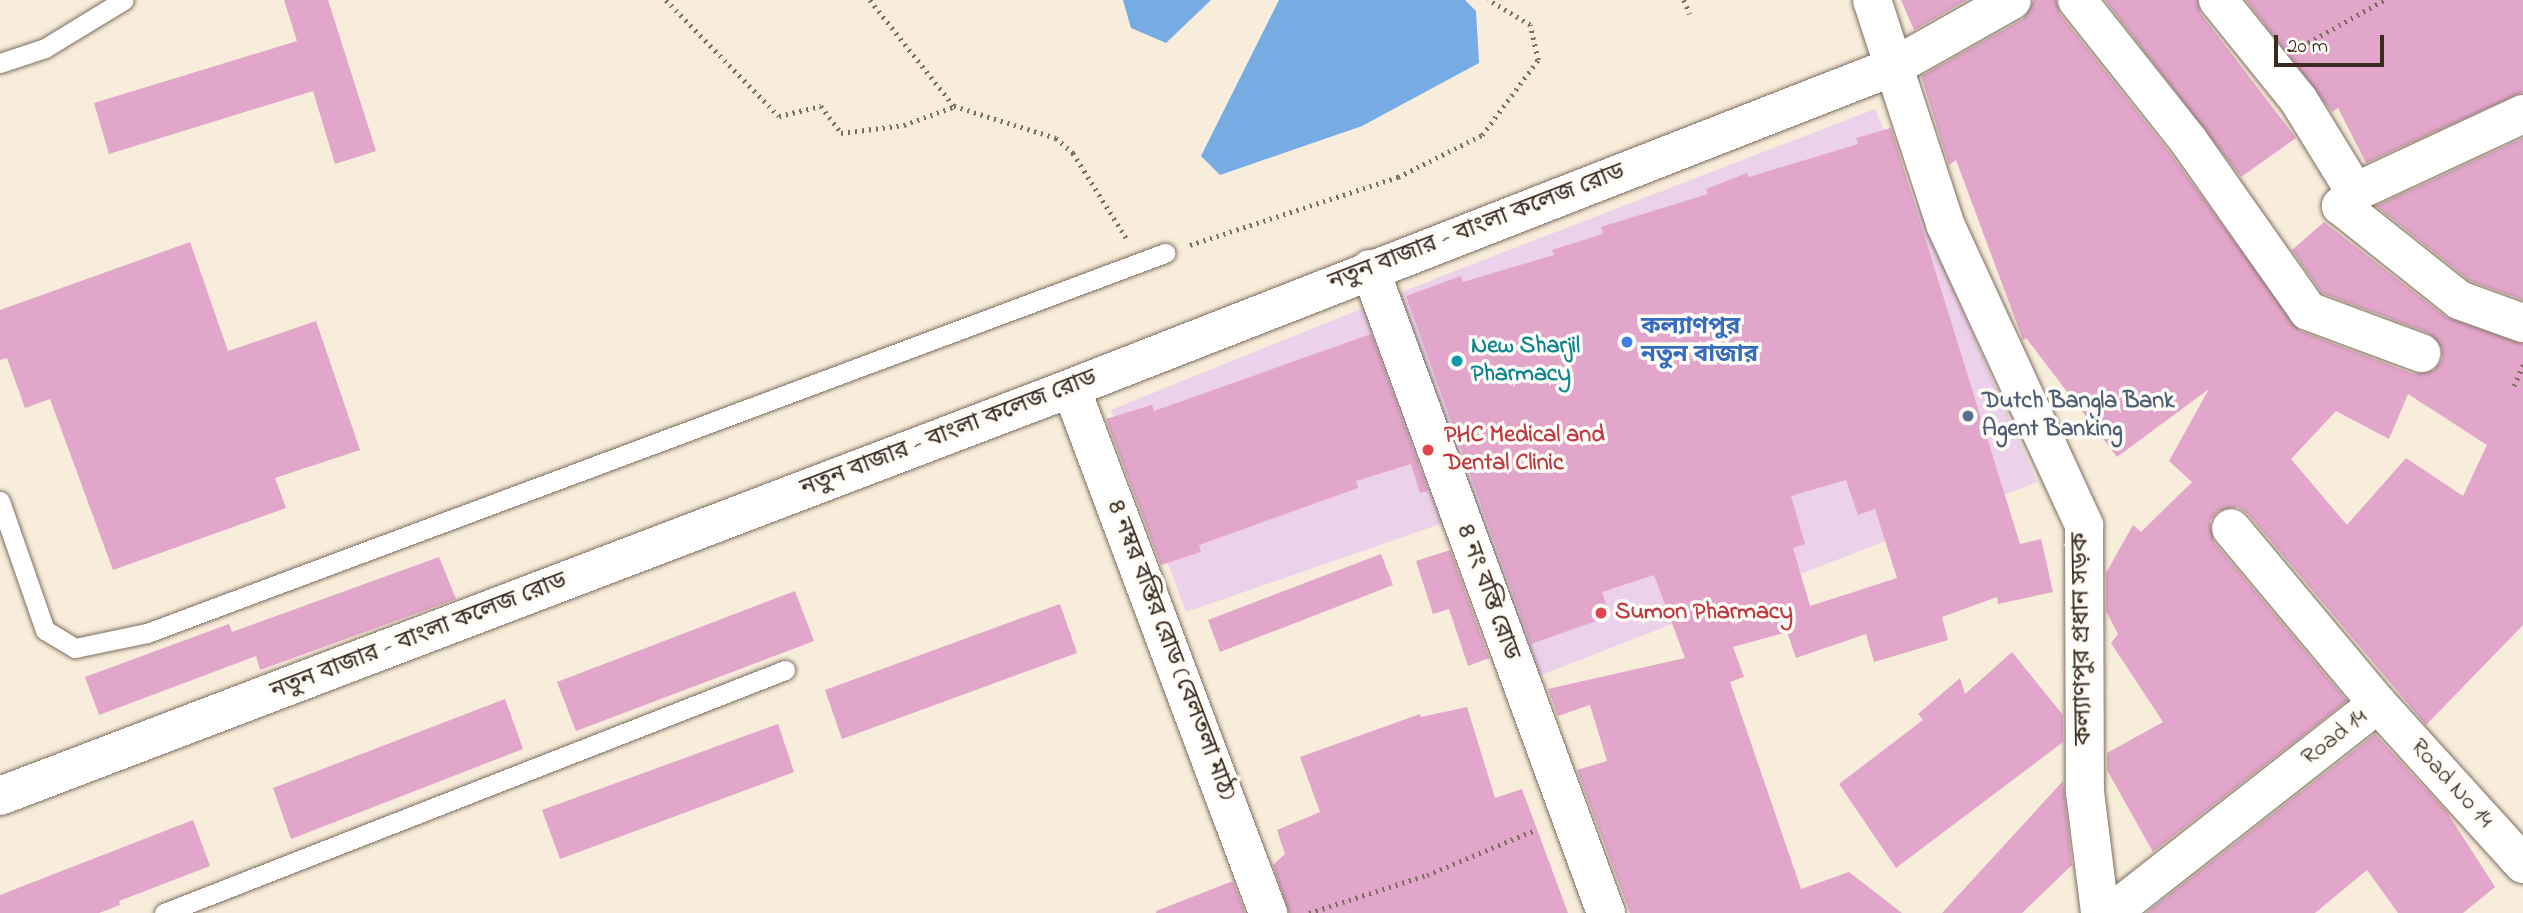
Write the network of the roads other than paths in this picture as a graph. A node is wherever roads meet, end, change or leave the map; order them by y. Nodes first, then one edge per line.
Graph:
1 (124, 0) edge
2 (1872, 0) edge
3 (2012, 0) edge
4 (2077, 0) edge
5 (2218, 0) edge
6 (0, 63) edge
7 (1895, 66) junction
8 (2523, 114) edge
9 (2348, 199) junction
10 (1165, 253) road end
11 (1370, 270) junction
12 (2523, 323) edge
13 (2421, 353) dead end
14 (1071, 388) junction
15 (0, 501) edge
16 (2231, 528) dead end
17 (785, 670) dead end
18 (2378, 704) junction
19 (0, 796) edge
20 (2523, 864) edge
21 (164, 913) edge
22 (1268, 913) edge
23 (1606, 913) edge
24 (2100, 913) edge
25 (2111, 913) edge

1 - 6 lane
2 - 7 street, কল্যাণপুর প্রধান সড়ক
3 - 7 street, নতুন বাজার - বাংলা কলেজ রোড
4 - 13 street
5 - 9 street
7 - 11 street, নতুন বাজার - বাংলা কলেজ রোড
7 - 24 street, কল্যাণপুর প্রধান সড়ক
8 - 9 street
9 - 12 street
10 - 15 lane
11 - 14 street, নতুন বাজার - বাংলা কলেজ রোড
11 - 23 street, ৪ নং বস্তি রোড
14 - 19 street, নতুন বাজার - বাংলা কলেজ রোড
14 - 22 street, ৪ নম্বর বস্তির রোড (বেলতলা মাঠ)
16 - 18 street, Road 14
17 - 21 lane
18 - 20 street, Road No 14
18 - 25 street, Road 14

